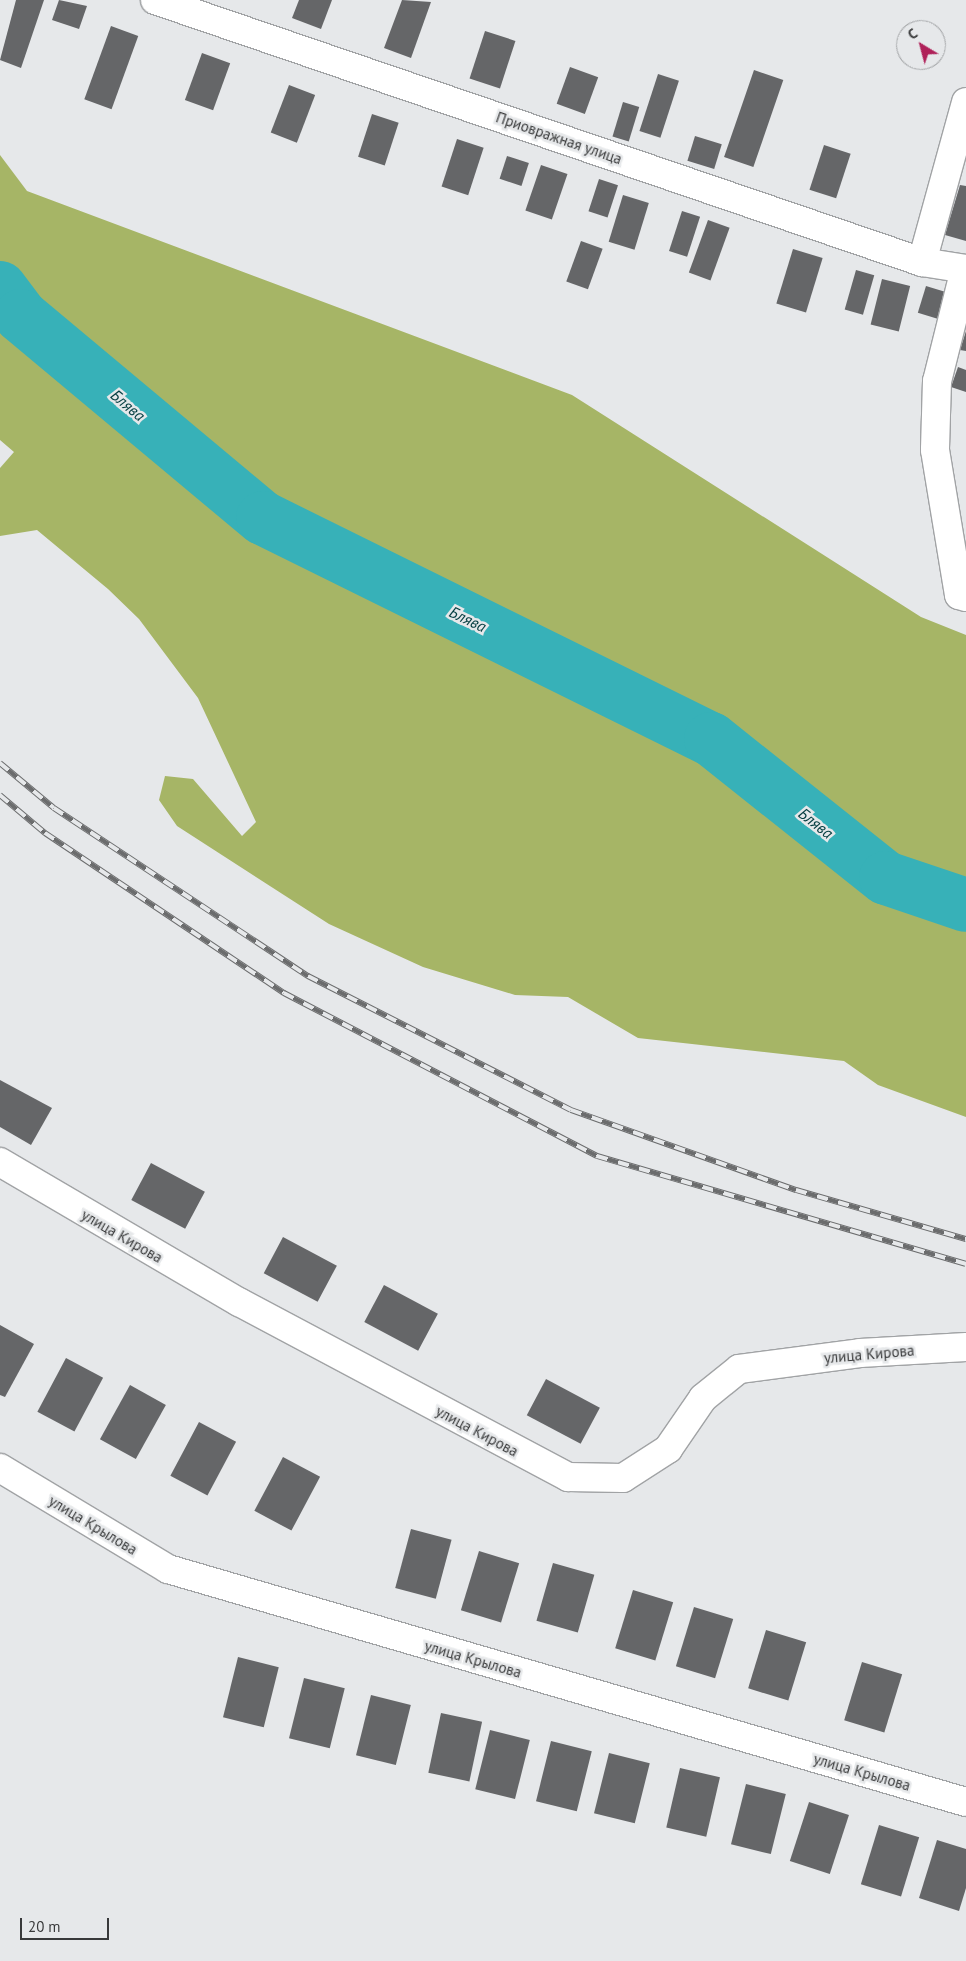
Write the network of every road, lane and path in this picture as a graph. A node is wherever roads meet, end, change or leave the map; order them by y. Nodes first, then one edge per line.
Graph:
1 (155, 0) edge
2 (966, 102) edge
3 (922, 262) junction
4 (966, 269) edge
5 (966, 597) edge
6 (0, 1162) edge
7 (966, 1347) edge
8 (0, 1468) edge
9 (966, 1802) edge

1 - 3 street, Приовражная улица
2 - 3 street
3 - 4 street, Приовражная улица
4 - 5 street
6 - 7 street, улица Кирова
8 - 9 street, улица Крылова

